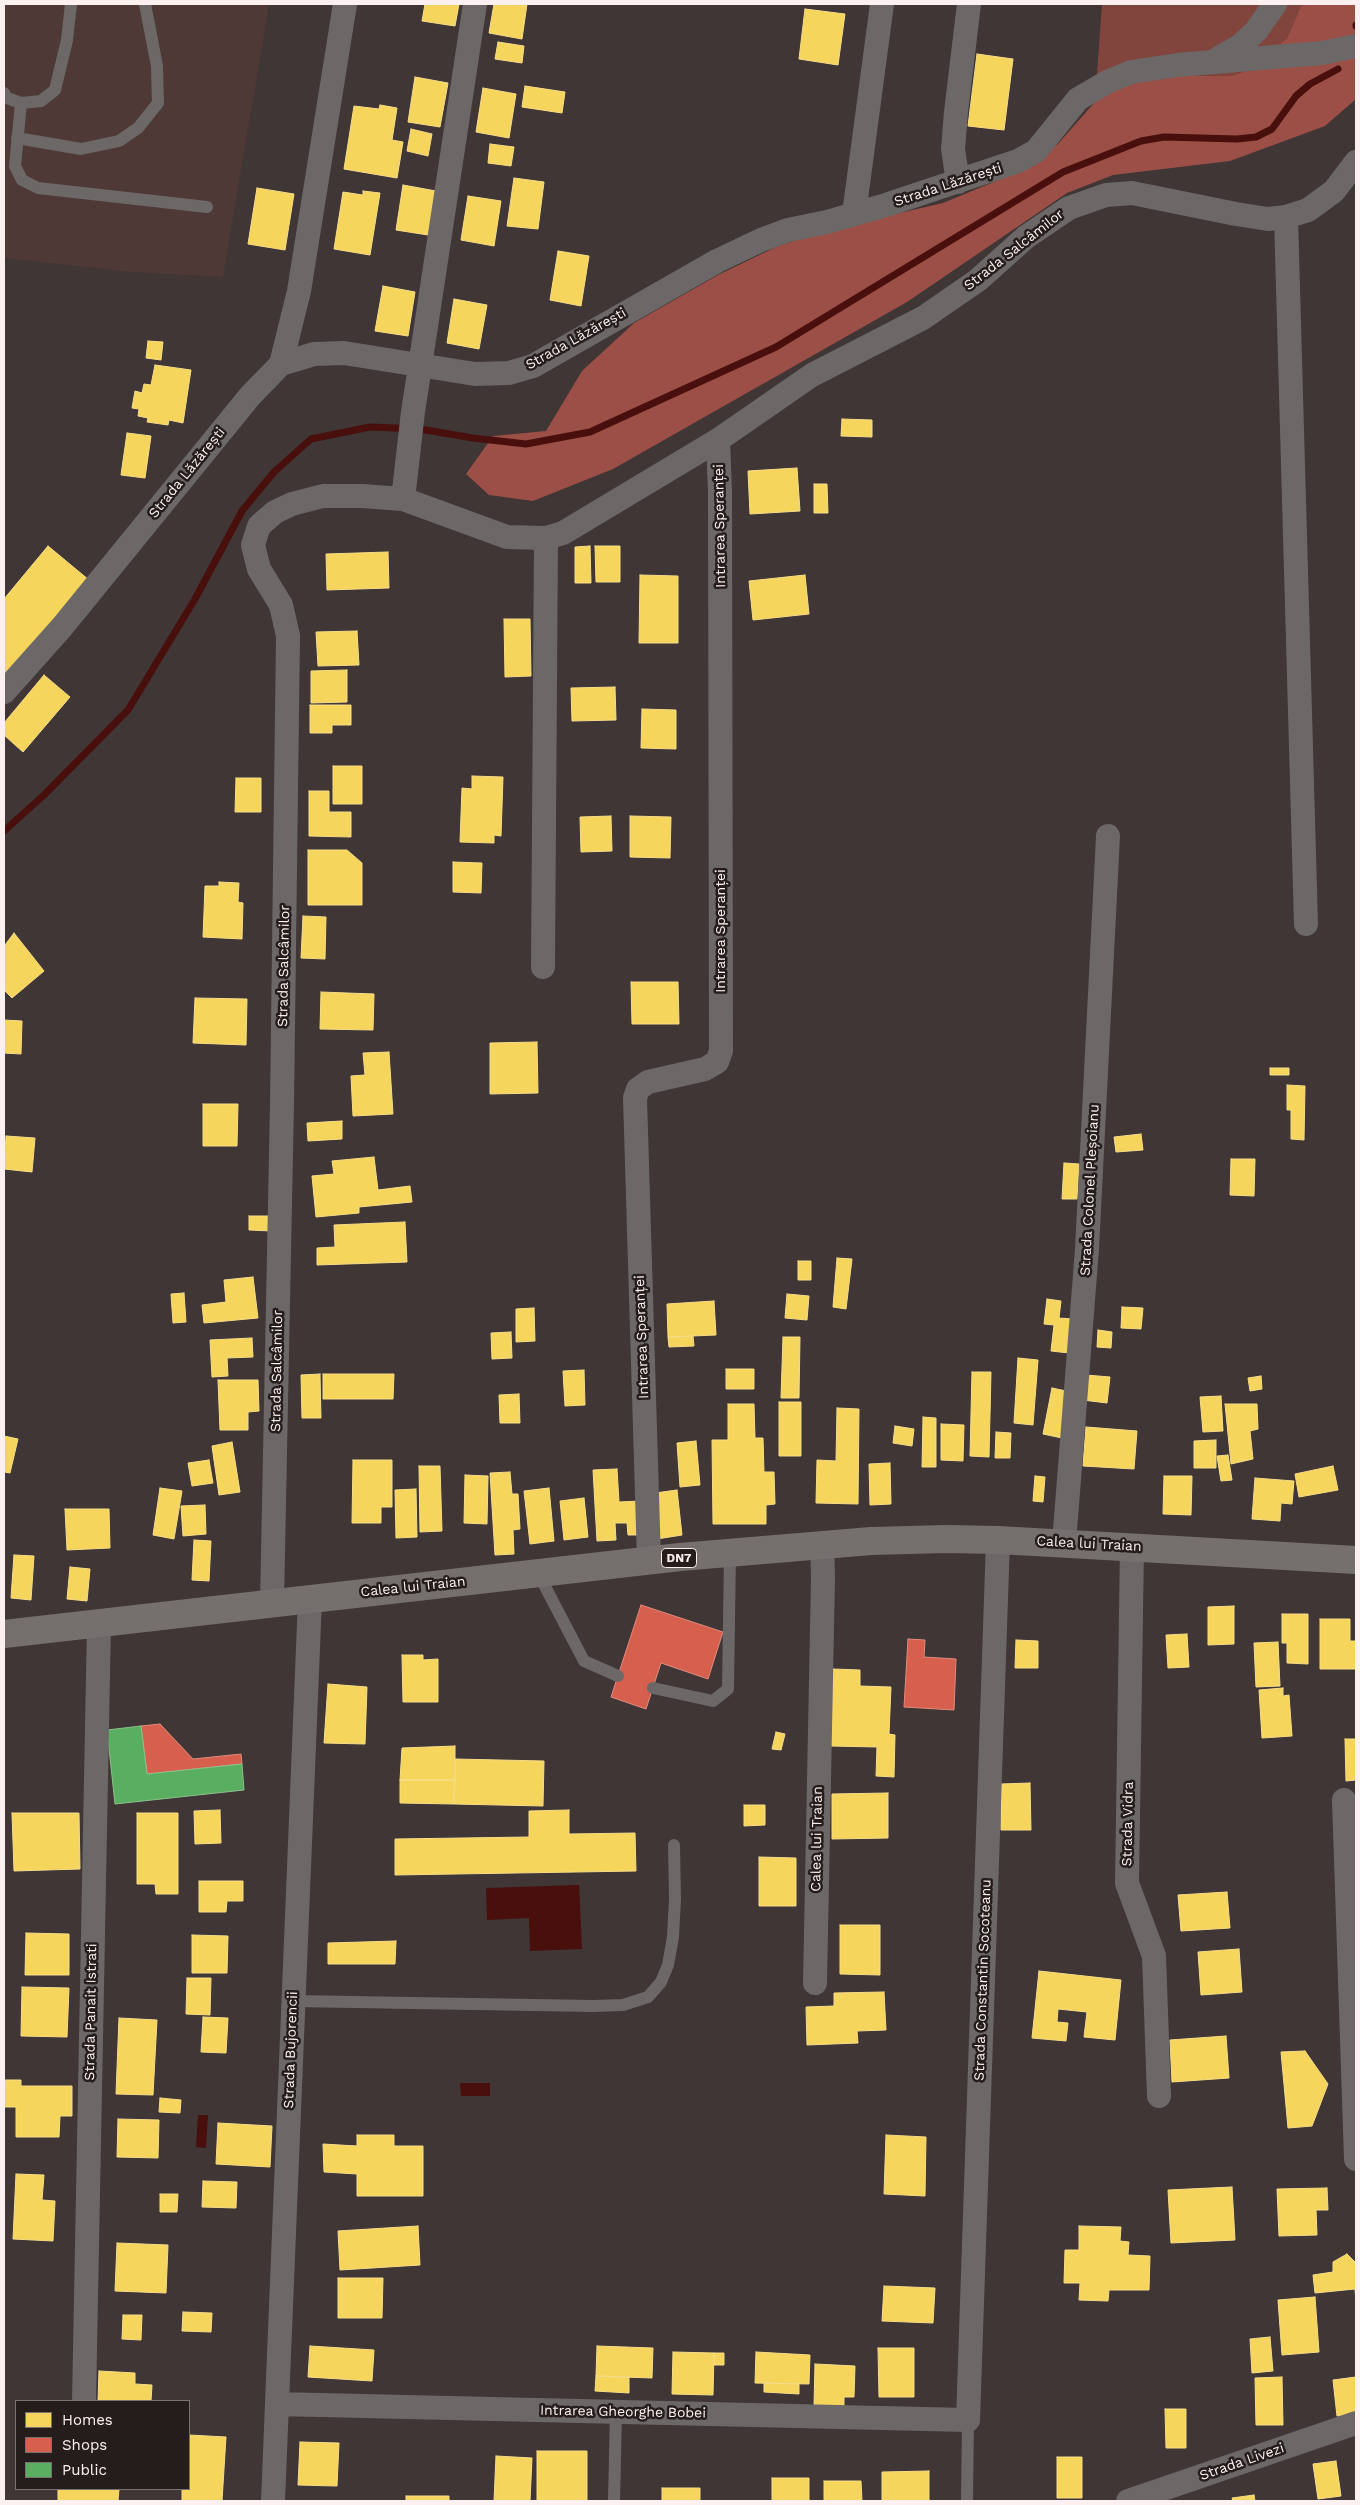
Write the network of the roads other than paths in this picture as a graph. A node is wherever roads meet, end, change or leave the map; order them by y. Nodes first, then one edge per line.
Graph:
1 (71, 4) edge
2 (145, 4) edge
3 (346, 4) edge
4 (475, 4) edge
5 (882, 4) edge
6 (969, 4) edge
7 (1275, 4) edge
8 (1356, 46) edge
9 (1210, 63) junction
10 (4, 93) edge
11 (21, 103) junction
12 (17, 138) junction
13 (1356, 162) edge
14 (958, 182) junction
15 (207, 207) dead end
16 (854, 214) junction
17 (1286, 217) junction
18 (281, 364) junction
19 (420, 367) junction
20 (718, 440) junction
21 (403, 499) junction
22 (546, 538) junction
23 (4, 692) edge
24 (1108, 836) dead end
25 (1306, 924) dead end
26 (543, 967) dead end
27 (998, 1540) junction
28 (1064, 1543) junction
29 (822, 1544) junction
30 (1132, 1546) junction
31 (730, 1553) junction
32 (1356, 1560) edge
33 (649, 1561) junction
34 (538, 1573) junction
35 (310, 1599) junction
36 (272, 1603) junction
37 (99, 1623) junction
38 (4, 1634) edge
39 (618, 1676) dead end
40 (653, 1688) dead end
41 (1344, 1800) dead end
42 (674, 1845) dead end
43 (815, 1983) dead end
44 (293, 2001) junction
45 (1159, 2096) dead end
46 (1356, 2159) edge
47 (84, 2400) edge
48 (277, 2404) junction
49 (616, 2412) junction
50 (968, 2420) junction
51 (1356, 2423) edge
52 (273, 2501) edge
53 (614, 2501) edge
54 (967, 2501) edge
55 (1128, 2501) edge

1 - 11 lane
2 - 12 lane
3 - 18 street
4 - 19 street
5 - 16 street
6 - 14 street
7 - 9 street, Strada Lăzărești
8 - 9 street, Strada Lăzărești
9 - 14 street, Strada Lăzărești
10 - 11 lane
11 - 12 lane
12 - 15 lane
13 - 17 street, Strada Salcâmilor
14 - 16 street, Strada Lăzărești
16 - 19 street, Strada Lăzărești
17 - 20 street, Strada Salcâmilor
17 - 25 street
18 - 19 street, Strada Lăzărești
18 - 23 street, Strada Lăzărești
19 - 21 street
20 - 22 street, Intrarea Speranței
20 - 33 street, Intrarea Speranței
21 - 22 street, Intrarea Speranței
21 - 36 street, Strada Salcâmilor
22 - 26 street
24 - 28 street, Strada Colonel Pleșoianu
27 - 28 highway, Calea lui Traian / DN7
27 - 29 highway, Calea lui Traian / DN7
27 - 50 street, Strada Constantin Socoteanu
28 - 30 highway, Calea lui Traian / DN7
29 - 31 highway, Calea lui Traian / DN7
29 - 43 street, Calea lui Traian
30 - 32 highway, Calea lui Traian / DN7
30 - 45 street, Strada Vidra
31 - 33 highway, Calea lui Traian / DN7
31 - 40 lane
33 - 34 highway, Calea lui Traian / DN7
34 - 35 highway, Calea lui Traian / DN7
34 - 39 lane
35 - 36 highway, Calea lui Traian / DN7
35 - 44 street, Strada Bujorencii
36 - 37 highway, Calea lui Traian / DN7
37 - 38 highway, Calea lui Traian / DN7
37 - 47 street, Strada Panait Istrati
41 - 46 street
42 - 44 lane
44 - 48 street, Strada Bujorencii
48 - 49 street, Intrarea Gheorghe Bobei
48 - 52 street, Strada Bujorencii
49 - 50 street, Intrarea Gheorghe Bobei
49 - 53 lane
50 - 54 lane
51 - 55 street, Strada Livezi

